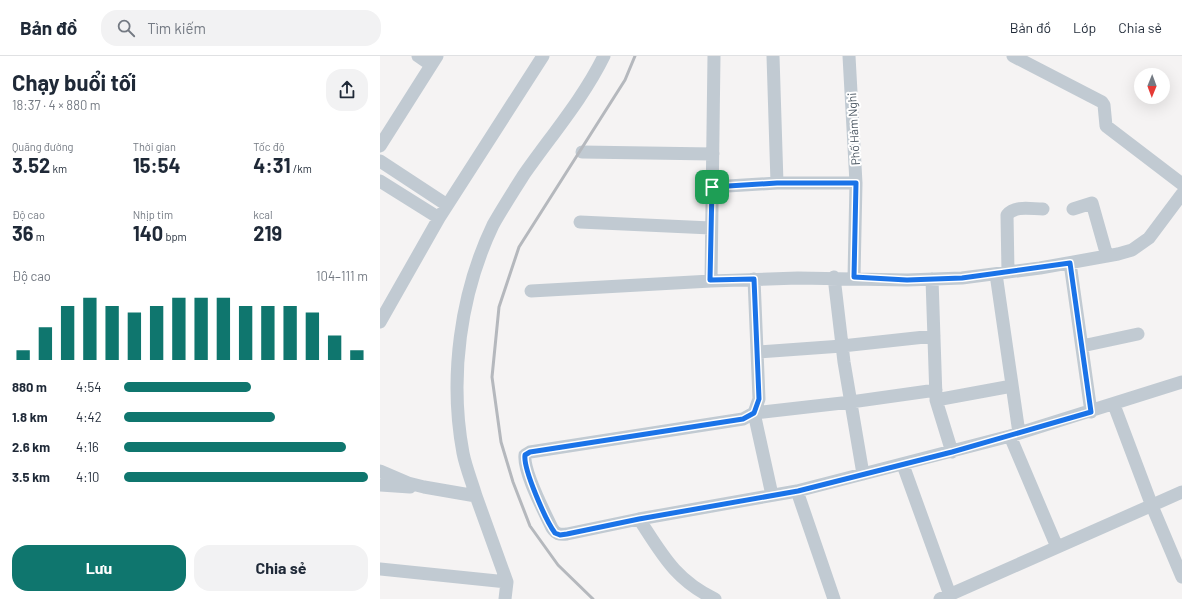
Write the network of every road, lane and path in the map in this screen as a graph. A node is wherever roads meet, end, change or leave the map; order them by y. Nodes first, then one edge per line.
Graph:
1 (418, 56) edge
2 (543, 56) edge
3 (604, 56) edge
4 (714, 56) edge
5 (773, 56) edge
6 (849, 56) edge
7 (1013, 56) edge
8 (434, 61) edge
9 (380, 146) edge
10 (582, 152) dead end
11 (712, 154) junction
12 (380, 161) edge
13 (380, 181) edge
14 (777, 183) junction
15 (856, 183) junction
16 (1182, 184) edge
17 (712, 187) junction
18 (1182, 194) edge
19 (447, 205) junction
20 (1043, 209) dead end
21 (1073, 210) dead end
22 (439, 218) junction
23 (580, 222) dead end
24 (711, 228) junction
25 (1107, 256) junction
26 (1070, 263) junction
27 (1002, 273) junction
28 (834, 277) junction
29 (854, 277) junction
30 (754, 279) junction
31 (932, 279) junction
32 (710, 280) junction
33 (531, 291) dead end
34 (380, 322) edge
35 (1138, 334) dead end
36 (934, 336) junction
37 (842, 346) junction
38 (1082, 346) junction
39 (757, 352) junction
40 (1182, 382) edge
41 (1012, 386) junction
42 (936, 395) junction
43 (851, 402) junction
44 (1114, 405) junction
45 (1091, 412) junction
46 (754, 413) junction
47 (1015, 434) junction
48 (952, 452) junction
49 (903, 464) junction
50 (380, 471) edge
51 (863, 474) junction
52 (380, 485) edge
53 (424, 487) junction
54 (798, 491) junction
55 (1182, 492) edge
56 (772, 495) junction
57 (476, 496) junction
58 (1152, 506) junction
59 (639, 519) junction
60 (1057, 548) junction
61 (380, 569) edge
62 (1182, 577) edge
63 (507, 582) junction
64 (945, 597) edge
65 (505, 599) edge
66 (715, 599) edge
67 (834, 599) edge

1 - 8 street
2 - 19 street
3 - 57 street
4 - 11 street
5 - 14 street
6 - 15 street, Phố Hàm Nghi
7 - 16 street
8 - 9 street
10 - 11 street
11 - 17 street
12 - 19 street
13 - 22 street
14 - 15 street
14 - 17 street
15 - 29 street, Phố Hàm Nghi
17 - 24 street
18 - 25 street
19 - 22 street
20 - 27 street
21 - 25 street
22 - 34 street
23 - 24 street
24 - 32 street
25 - 26 street
26 - 27 street
26 - 38 street
27 - 31 street
27 - 41 street
28 - 29 street
28 - 30 street
28 - 37 street
29 - 31 street
30 - 32 street
30 - 39 street
31 - 36 street
32 - 33 street
35 - 38 street
36 - 37 street
36 - 42 street
37 - 39 street
37 - 43 street
38 - 45 street
39 - 46 street
40 - 44 street
41 - 42 street
41 - 47 street
42 - 43 street
42 - 48 street
43 - 46 street
43 - 51 street
44 - 45 street
44 - 58 street
45 - 47 street
46 - 56 street
46 - 59 street
47 - 48 street
47 - 60 street
48 - 49 street
49 - 51 street
49 - 64 street
50 - 53 street
51 - 54 street
52 - 53 street
53 - 57 street
54 - 56 street
54 - 67 street
55 - 58 street
56 - 59 street
57 - 63 street
58 - 60 street
58 - 62 street
59 - 66 street
60 - 64 street
61 - 63 street
63 - 65 street

